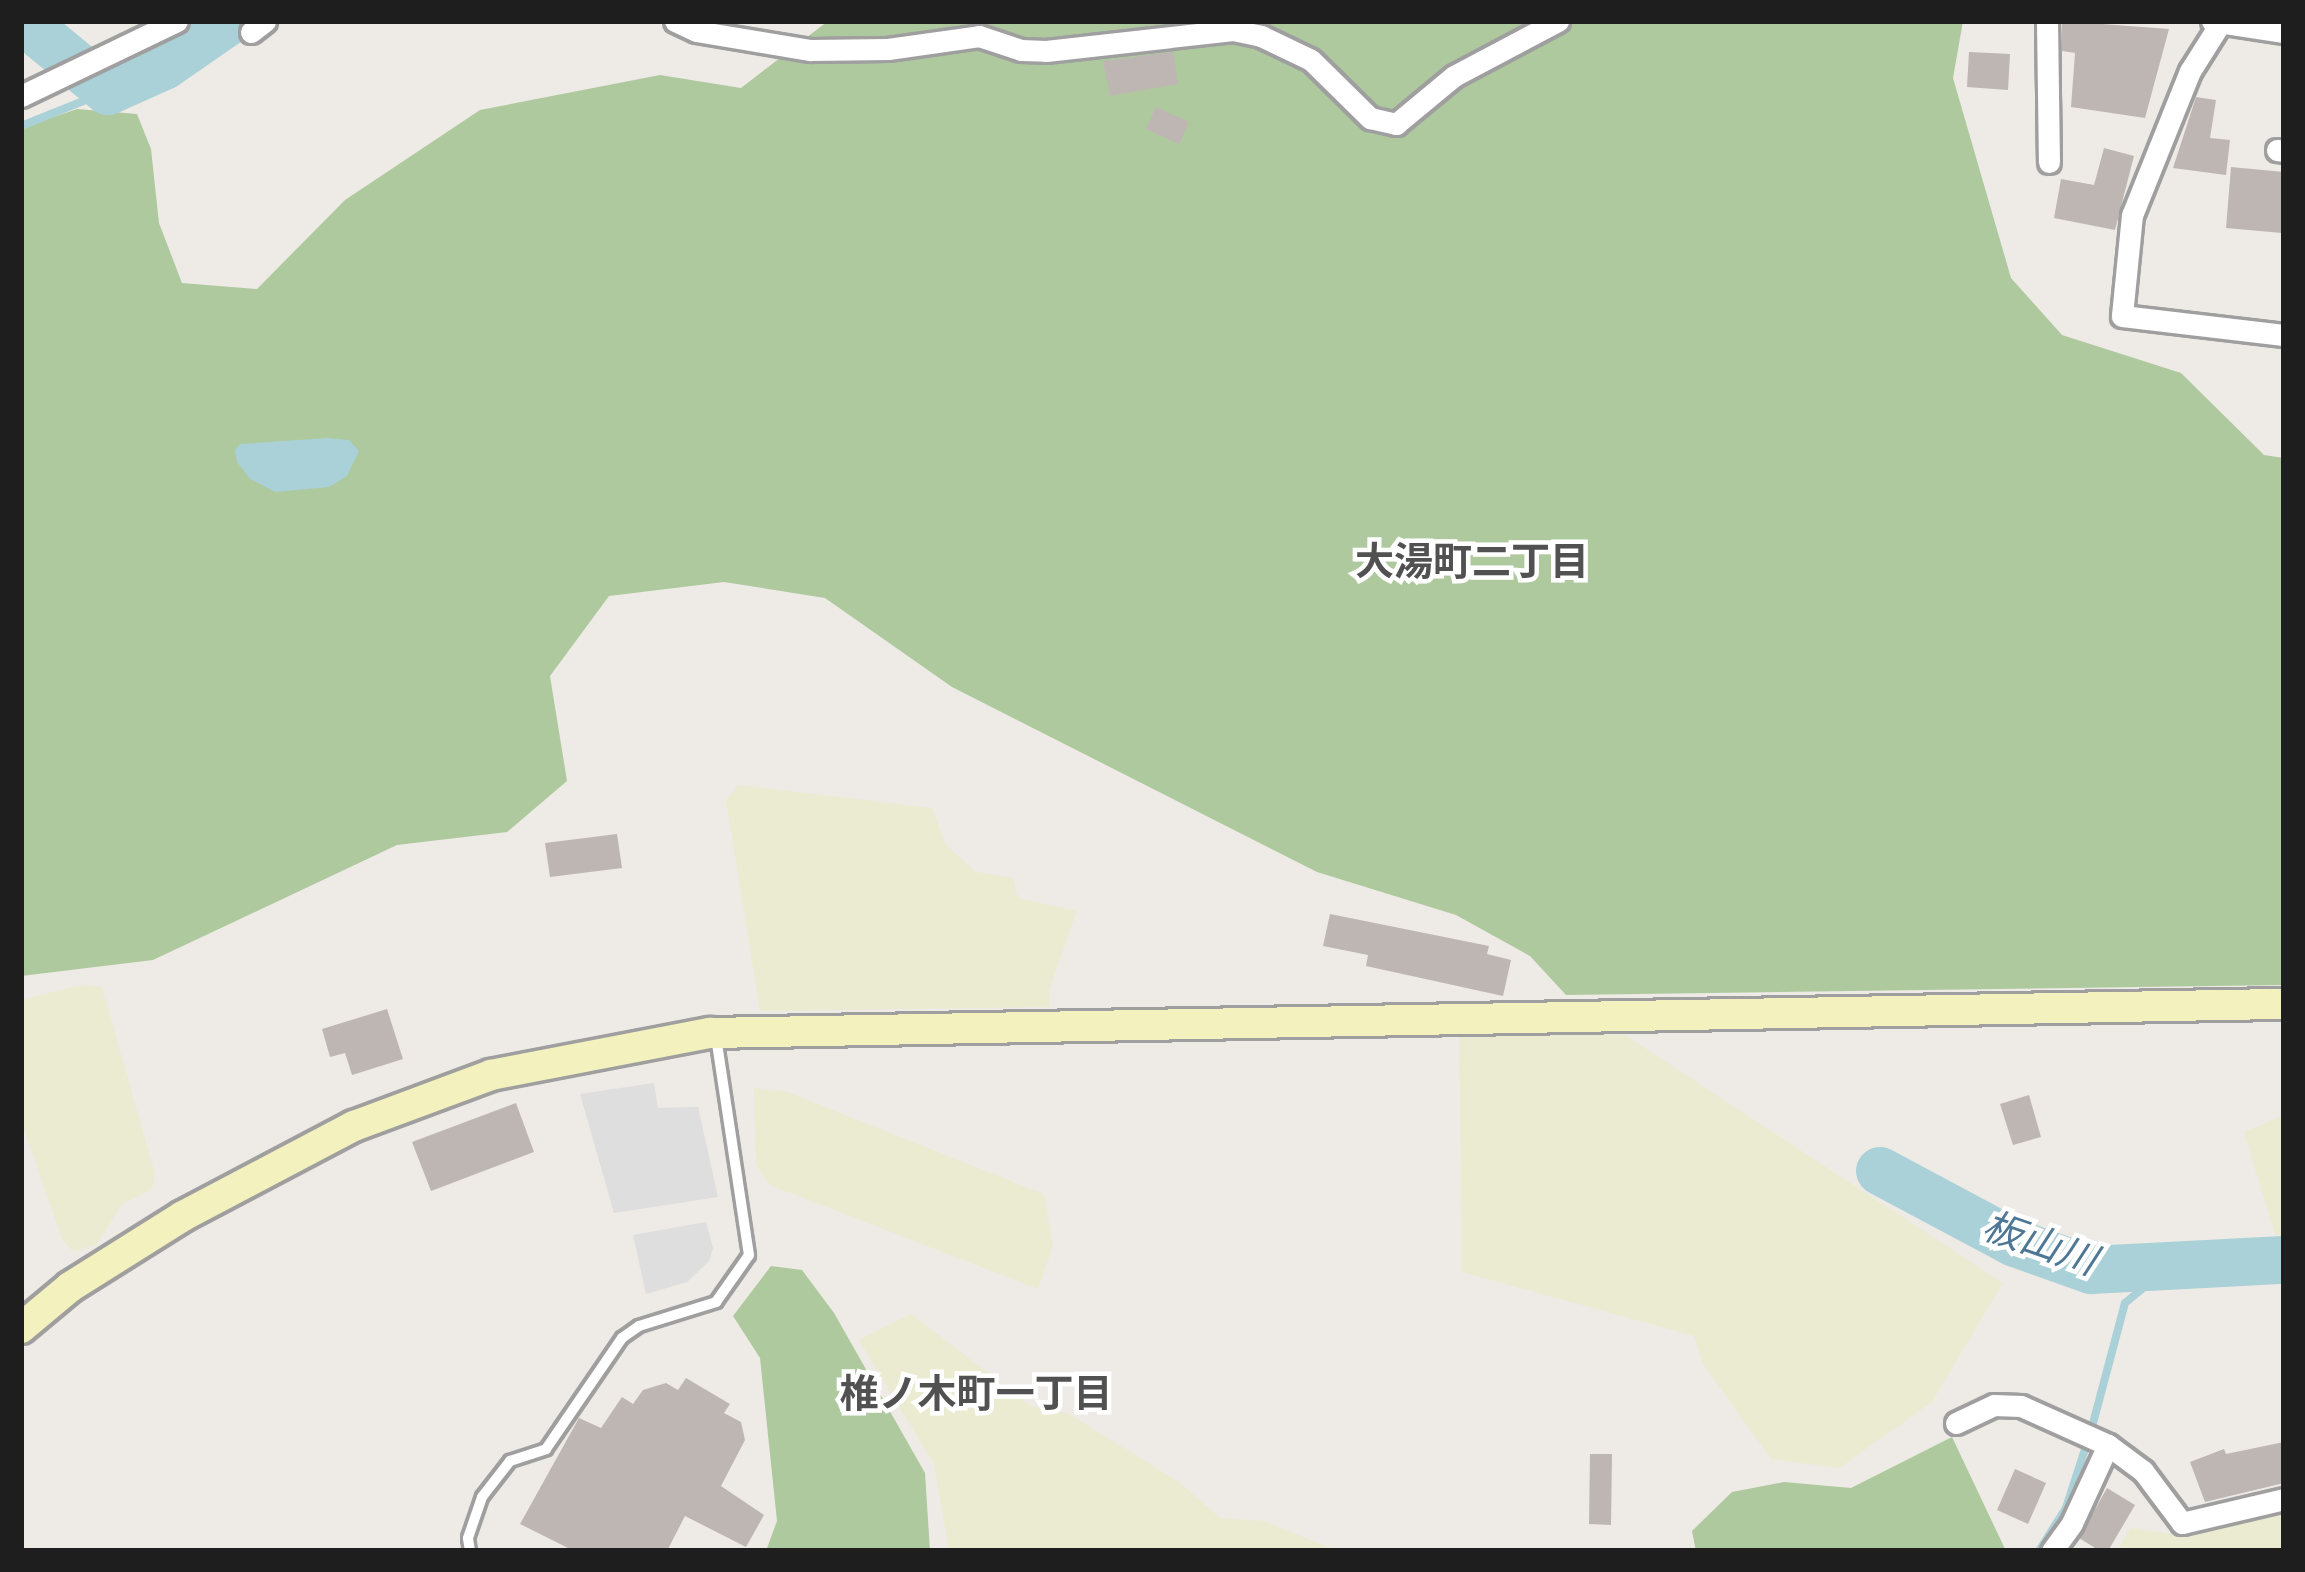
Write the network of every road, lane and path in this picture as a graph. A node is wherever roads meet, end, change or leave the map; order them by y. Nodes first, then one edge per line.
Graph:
1 (177, 21) edge
2 (675, 21) edge
3 (1558, 21) edge
4 (2047, 21) edge
5 (2217, 22) edge
6 (2284, 32) edge
7 (21, 96) edge
8 (2049, 162) dead end
9 (2284, 335) edge
10 (2284, 1004) edge
11 (716, 1033) junction
12 (21, 1328) edge
13 (1956, 1423) dead end
14 (2108, 1445) junction
15 (2284, 1499) edge
16 (470, 1551) edge
17 (2052, 1551) edge

1 - 7 street
2 - 3 street
4 - 8 street
5 - 6 street
5 - 9 street
10 - 11 street
11 - 12 street
11 - 16 lane
13 - 14 street
14 - 15 street
14 - 17 street

